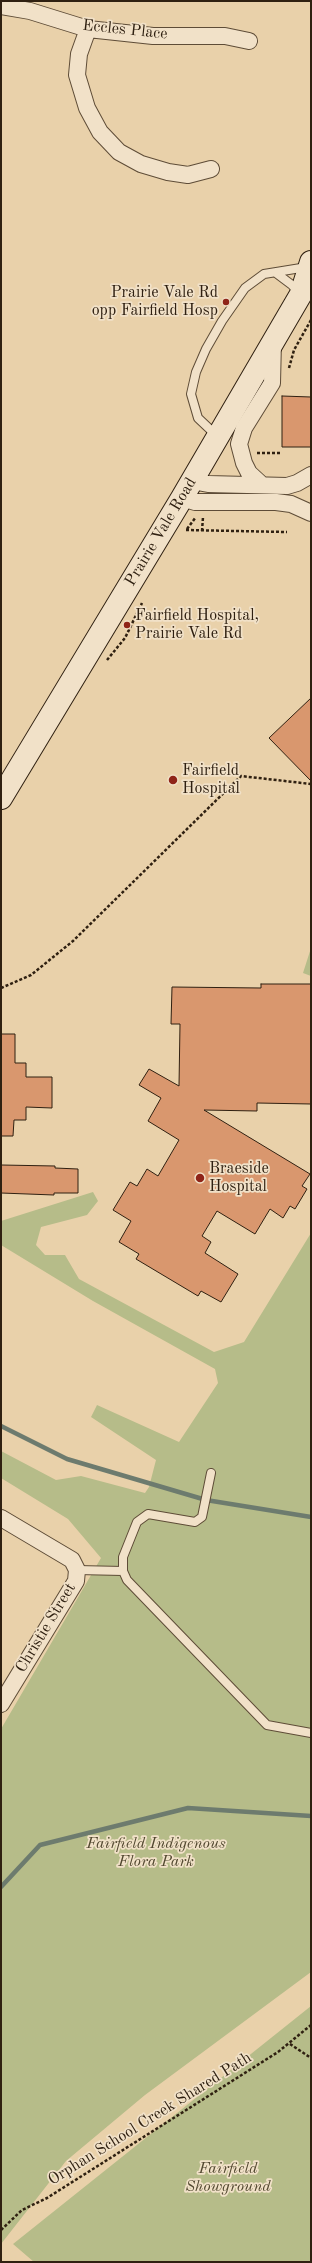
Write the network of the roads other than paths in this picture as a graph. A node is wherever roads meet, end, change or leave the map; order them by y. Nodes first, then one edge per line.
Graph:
1 (3, 4) edge
2 (88, 29) junction
3 (249, 41) dead end
4 (211, 169) dead end
5 (310, 264) edge
6 (276, 273) junction
7 (301, 294) junction
8 (274, 339) junction
9 (218, 437) junction
10 (311, 475) edge
11 (262, 485) junction
12 (187, 490) junction
13 (311, 513) edge
14 (1, 798) edge
15 (211, 1473) dead end
16 (1, 1518) edge
17 (77, 1570) junction
18 (123, 1571) junction
19 (1, 1704) edge
20 (311, 1733) edge

1 - 2 street, Eccles Place
2 - 3 street, Eccles Place
2 - 4 street
5 - 6 lane
5 - 7 main road, Prairie Vale Road
6 - 7 lane
6 - 9 lane
7 - 8 main road, Prairie Vale Road
8 - 9 main road, Prairie Vale Road
8 - 11 street
9 - 12 main road, Prairie Vale Road
10 - 11 street
11 - 12 street
12 - 13 street
12 - 14 main road, Prairie Vale Road
15 - 18 lane
16 - 17 street, Christie Street
17 - 18 lane
17 - 19 street, Christie Street
18 - 20 lane

